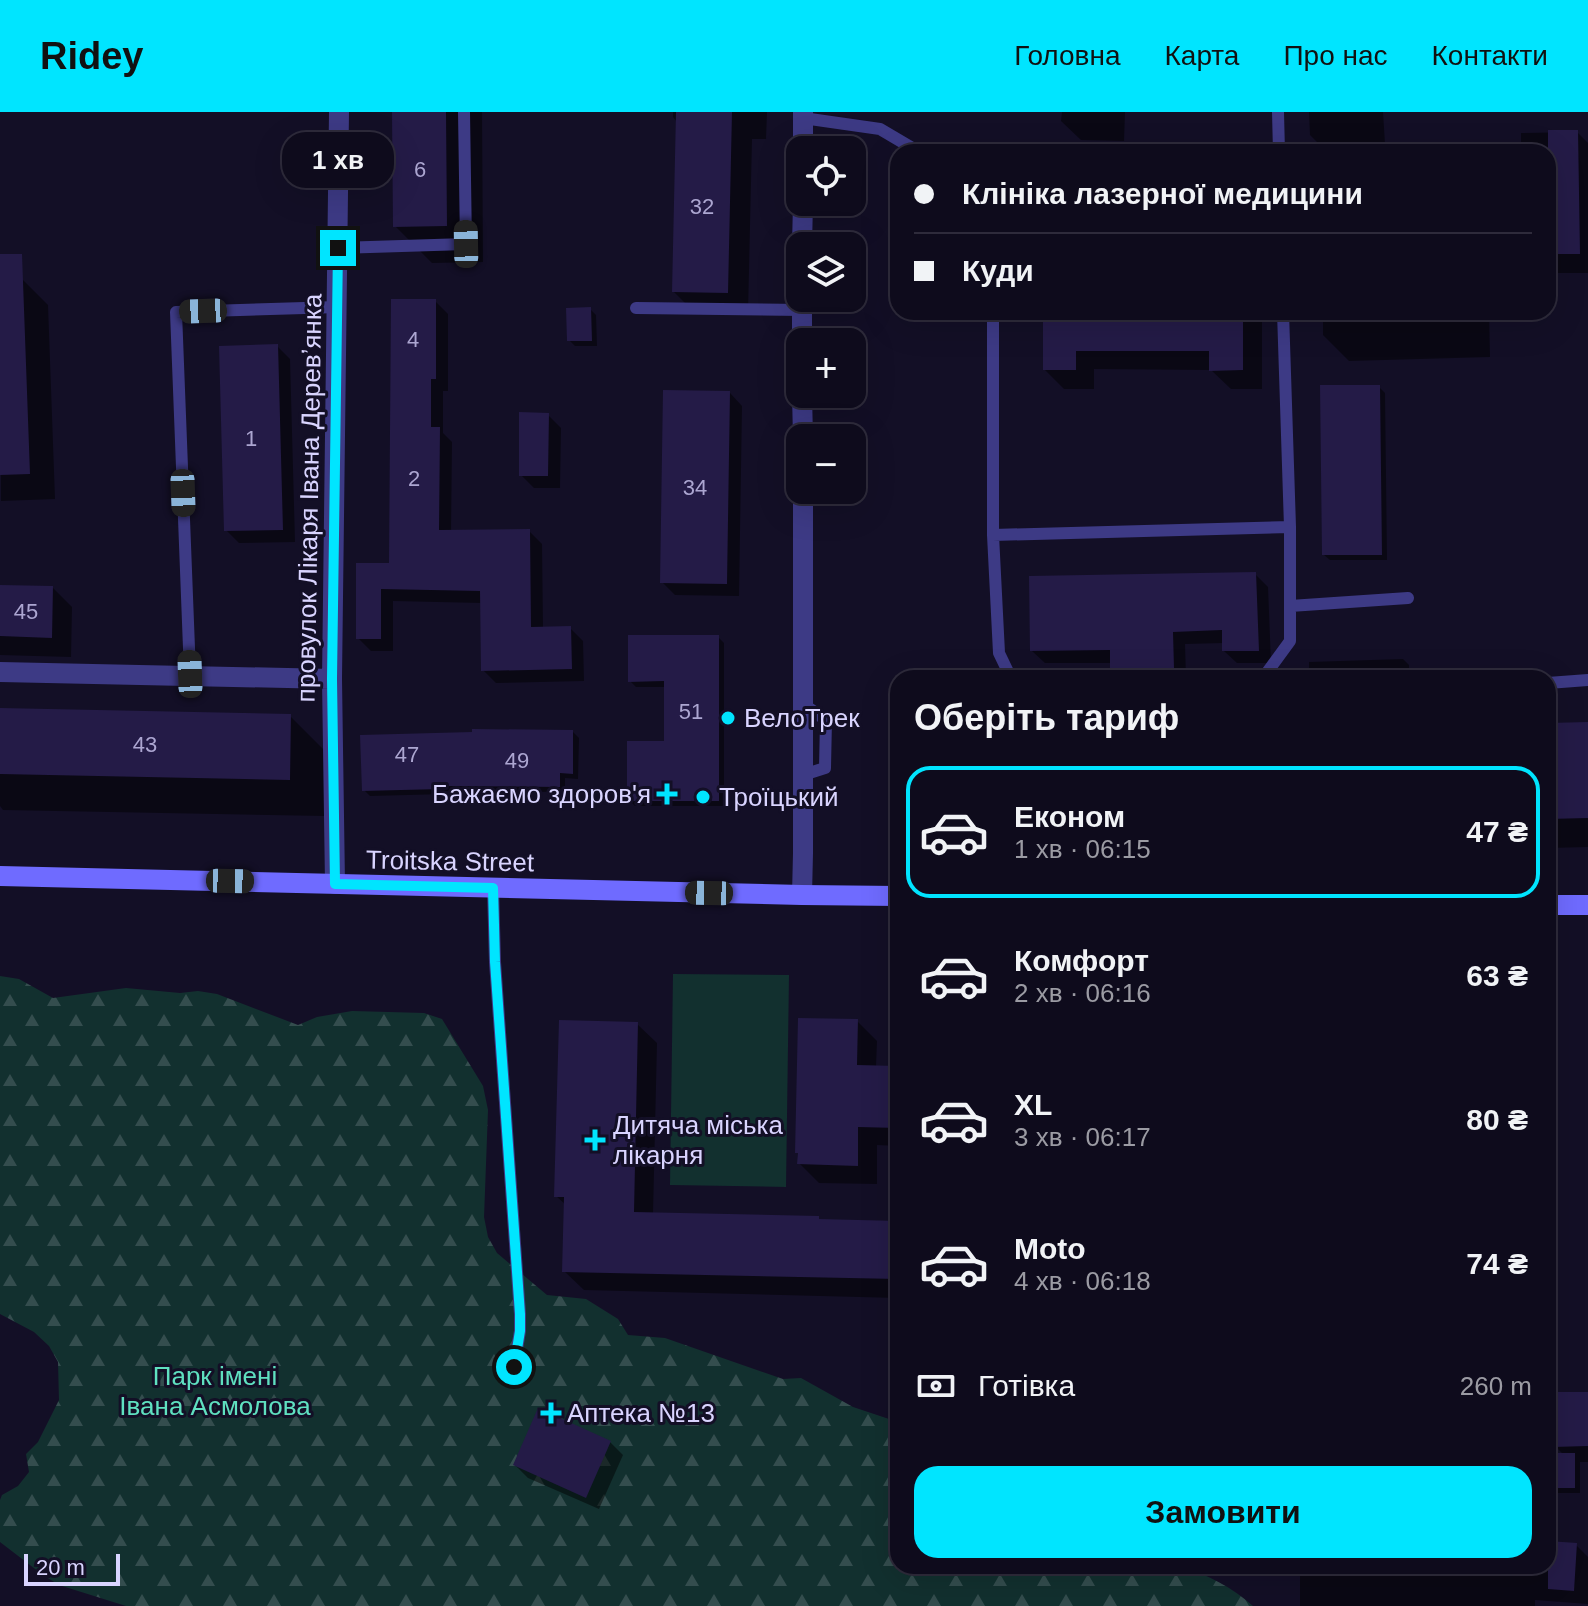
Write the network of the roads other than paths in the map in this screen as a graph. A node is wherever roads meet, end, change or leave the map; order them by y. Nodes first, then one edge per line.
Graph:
1 (339, 112) edge
2 (464, 112) edge
3 (1278, 112) edge
4 (803, 115) edge
5 (803, 136) edge
6 (905, 144) edge
7 (1279, 144) edge
8 (338, 248) junction
9 (786, 304) edge
10 (338, 307) junction
11 (636, 308) dead end
12 (993, 320) edge
13 (1283, 320) edge
14 (803, 504) edge
15 (1290, 527) junction
16 (993, 535) junction
17 (1408, 598) dead end
18 (1290, 606) junction
19 (1007, 670) edge
20 (1269, 670) edge
21 (0, 672) edge
22 (190, 674) junction
23 (332, 679) junction
24 (1588, 680) edge
25 (1556, 682) edge
26 (0, 876) edge
27 (335, 884) junction
28 (493, 888) junction
29 (802, 895) junction
30 (890, 896) edge
31 (1556, 905) edge
32 (1588, 905) edge
33 (514, 1367) dead end

1 - 8 street, провулок Лікаря Івана Деревʼянка
2 - 8 lane
3 - 7 lane
4 - 5 street
4 - 6 lane
8 - 10 street, провулок Лікаря Івана Деревʼянка
9 - 11 lane
10 - 22 lane
10 - 23 street, провулок Лікаря Івана Деревʼянка
12 - 16 lane
13 - 15 lane
14 - 29 street
15 - 16 lane
15 - 18 lane
16 - 19 lane
17 - 18 lane
18 - 20 lane
21 - 22 street
22 - 23 street
23 - 27 street, провулок Лікаря Івана Деревʼянка
24 - 25 lane
26 - 27 main road, Troitska Street
27 - 28 main road, Troitska Street
28 - 29 main road, Troitska Street
28 - 33 lane
29 - 30 main road, Troitska Street
31 - 32 main road

